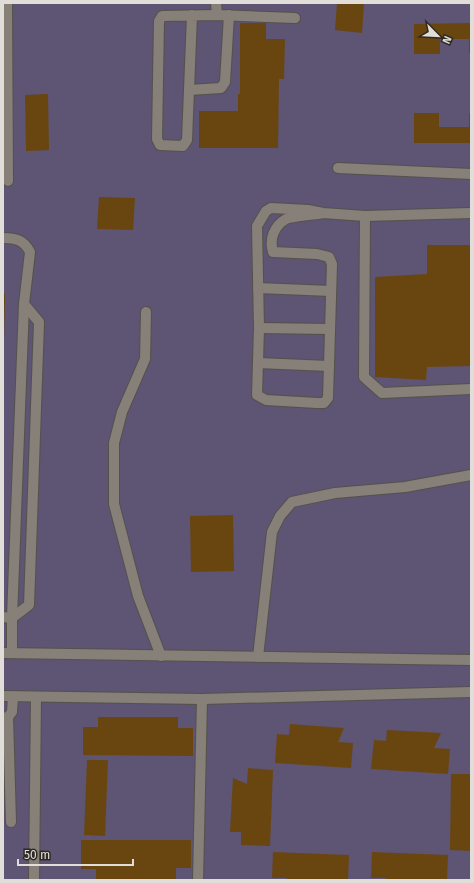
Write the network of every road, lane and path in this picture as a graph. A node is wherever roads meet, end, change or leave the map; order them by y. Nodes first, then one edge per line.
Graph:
1 (7, 3) edge
2 (216, 3) edge
3 (192, 15) junction
4 (216, 15) junction
5 (229, 15) junction
6 (296, 18) dead end
7 (189, 90) junction
8 (338, 168) dead end
9 (471, 174) edge
10 (8, 181) dead end
11 (323, 213) junction
12 (471, 213) edge
13 (365, 216) junction
14 (3, 238) edge
15 (258, 288) junction
16 (331, 291) junction
17 (24, 304) junction
18 (146, 312) dead end
19 (259, 328) junction
20 (330, 329) junction
21 (258, 363) junction
22 (329, 366) junction
23 (471, 389) edge
24 (471, 475) edge
25 (8, 618) edge
26 (8, 653) edge
27 (161, 656) junction
28 (258, 657) junction
29 (471, 660) edge
30 (471, 692) edge
31 (8, 697) edge
32 (36, 697) junction
33 (202, 699) junction
34 (6, 718) edge
35 (11, 822) dead end
36 (34, 880) edge
37 (198, 880) edge

1 - 10 street
2 - 4 street
3 - 4 street
3 - 7 street
3 - 7 street
4 - 5 street
5 - 6 street
5 - 7 street
8 - 9 street
11 - 13 street
11 - 15 street
11 - 16 street
12 - 13 street
13 - 23 street
14 - 17 street
15 - 16 street
15 - 19 street
16 - 20 street
17 - 25 street
17 - 25 street
18 - 27 street
19 - 20 street
19 - 21 street
20 - 22 street
21 - 22 street
21 - 22 street
24 - 28 street
25 - 26 street
26 - 27 street
27 - 28 street
28 - 29 street
30 - 33 street
31 - 32 street
31 - 34 street
32 - 33 street
32 - 36 street
33 - 37 street
34 - 35 street

